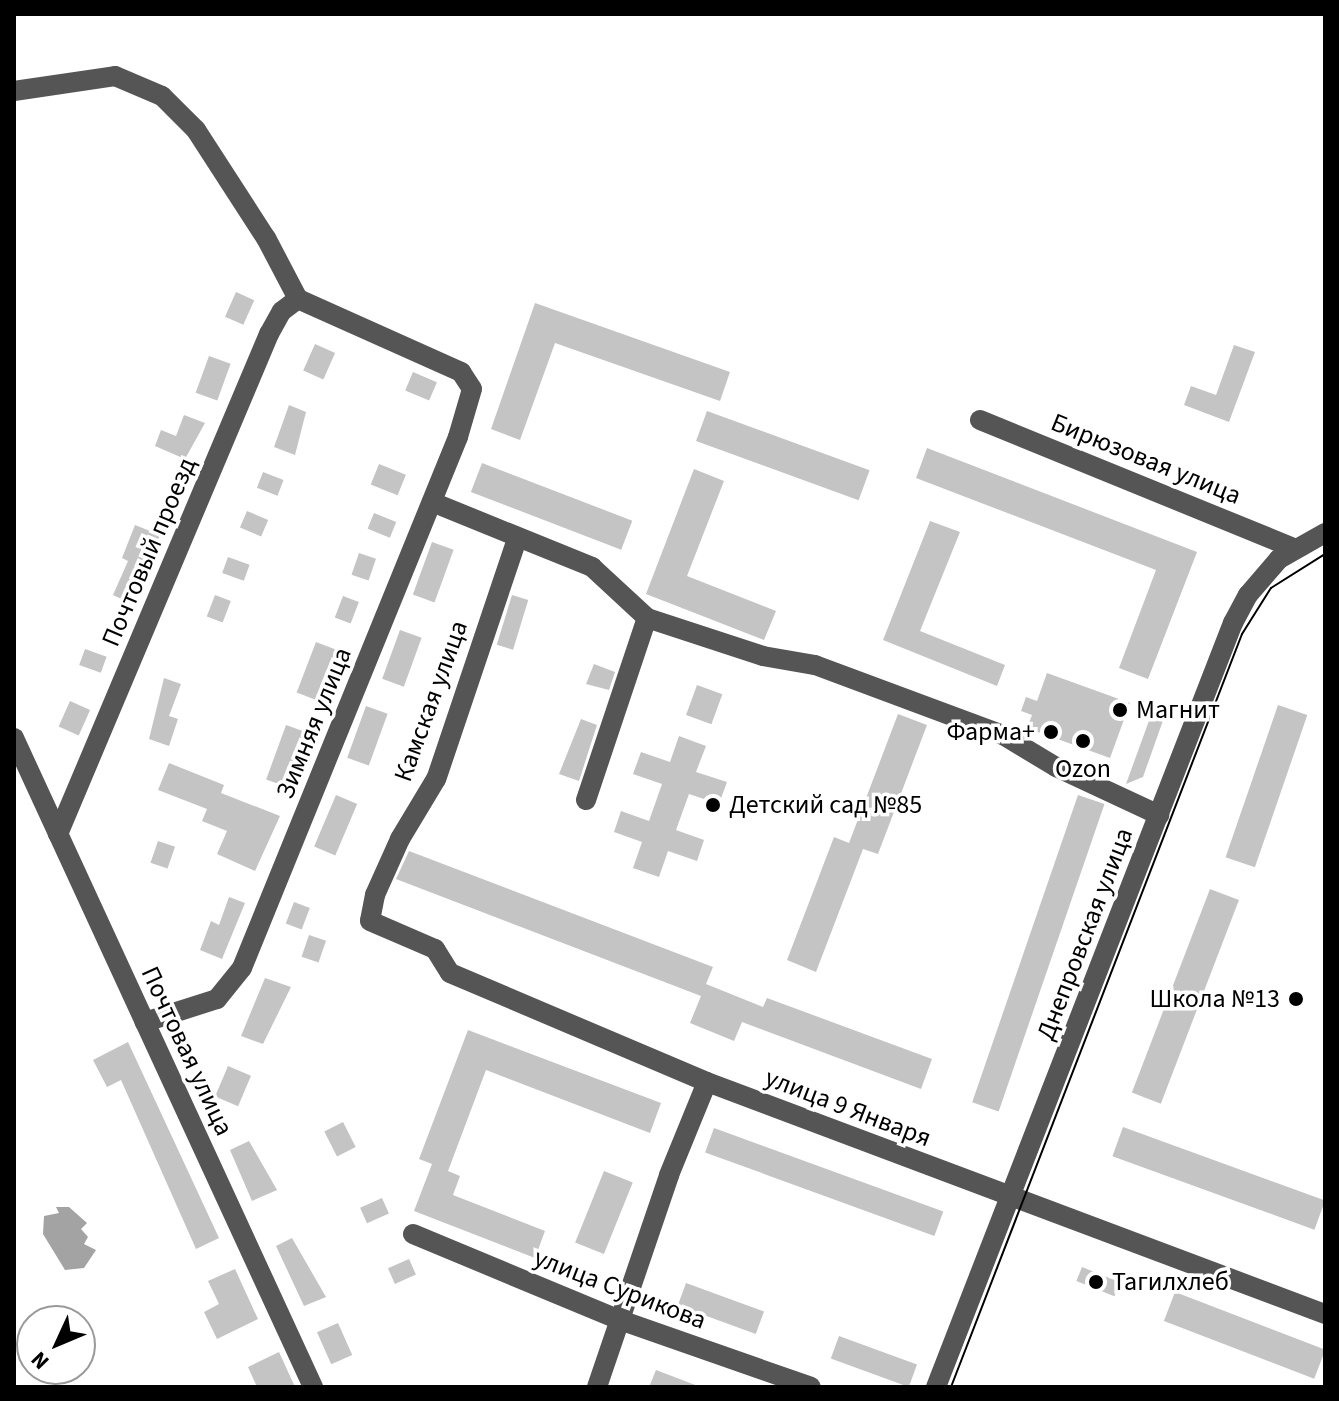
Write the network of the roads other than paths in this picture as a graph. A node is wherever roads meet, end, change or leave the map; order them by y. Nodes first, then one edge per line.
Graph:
1 (14, 91) edge
2 (298, 299) junction
3 (980, 420) dead end
4 (432, 502) junction
5 (1325, 533) edge
6 (517, 539) junction
7 (1293, 548) junction
8 (647, 618) junction
9 (14, 738) edge
10 (586, 800) dead end
11 (1159, 815) junction
12 (58, 834) junction
13 (370, 921) joint
14 (145, 1022) junction
15 (707, 1082) junction
16 (1010, 1196) junction
17 (413, 1234) dead end
18 (1325, 1314) edge
19 (620, 1320) junction
20 (313, 1387) edge
21 (597, 1387) edge
22 (811, 1387) edge
23 (936, 1387) edge

1 - 2 street
2 - 4 street, Зимняя улица
2 - 12 street, Почтовый проезд
3 - 7 street, Бирюзовая улица
4 - 6 street
4 - 14 street, Зимняя улица
5 - 7 street, Днепровская улица
6 - 8 street
6 - 13 street, Камская улица
7 - 11 street, Днепровская улица
8 - 10 street
8 - 11 street
9 - 12 street, Почтовая улица
11 - 16 street, Днепровская улица
12 - 14 street, Почтовая улица
13 - 15 street, улица 9 Января
14 - 20 street, Почтовая улица
15 - 16 street, улица 9 Января
15 - 19 street
16 - 18 street, улица 9 Января
16 - 23 street, Днепровская улица
17 - 19 street, улица Сурикова
19 - 21 street
19 - 22 street, улица Сурикова

